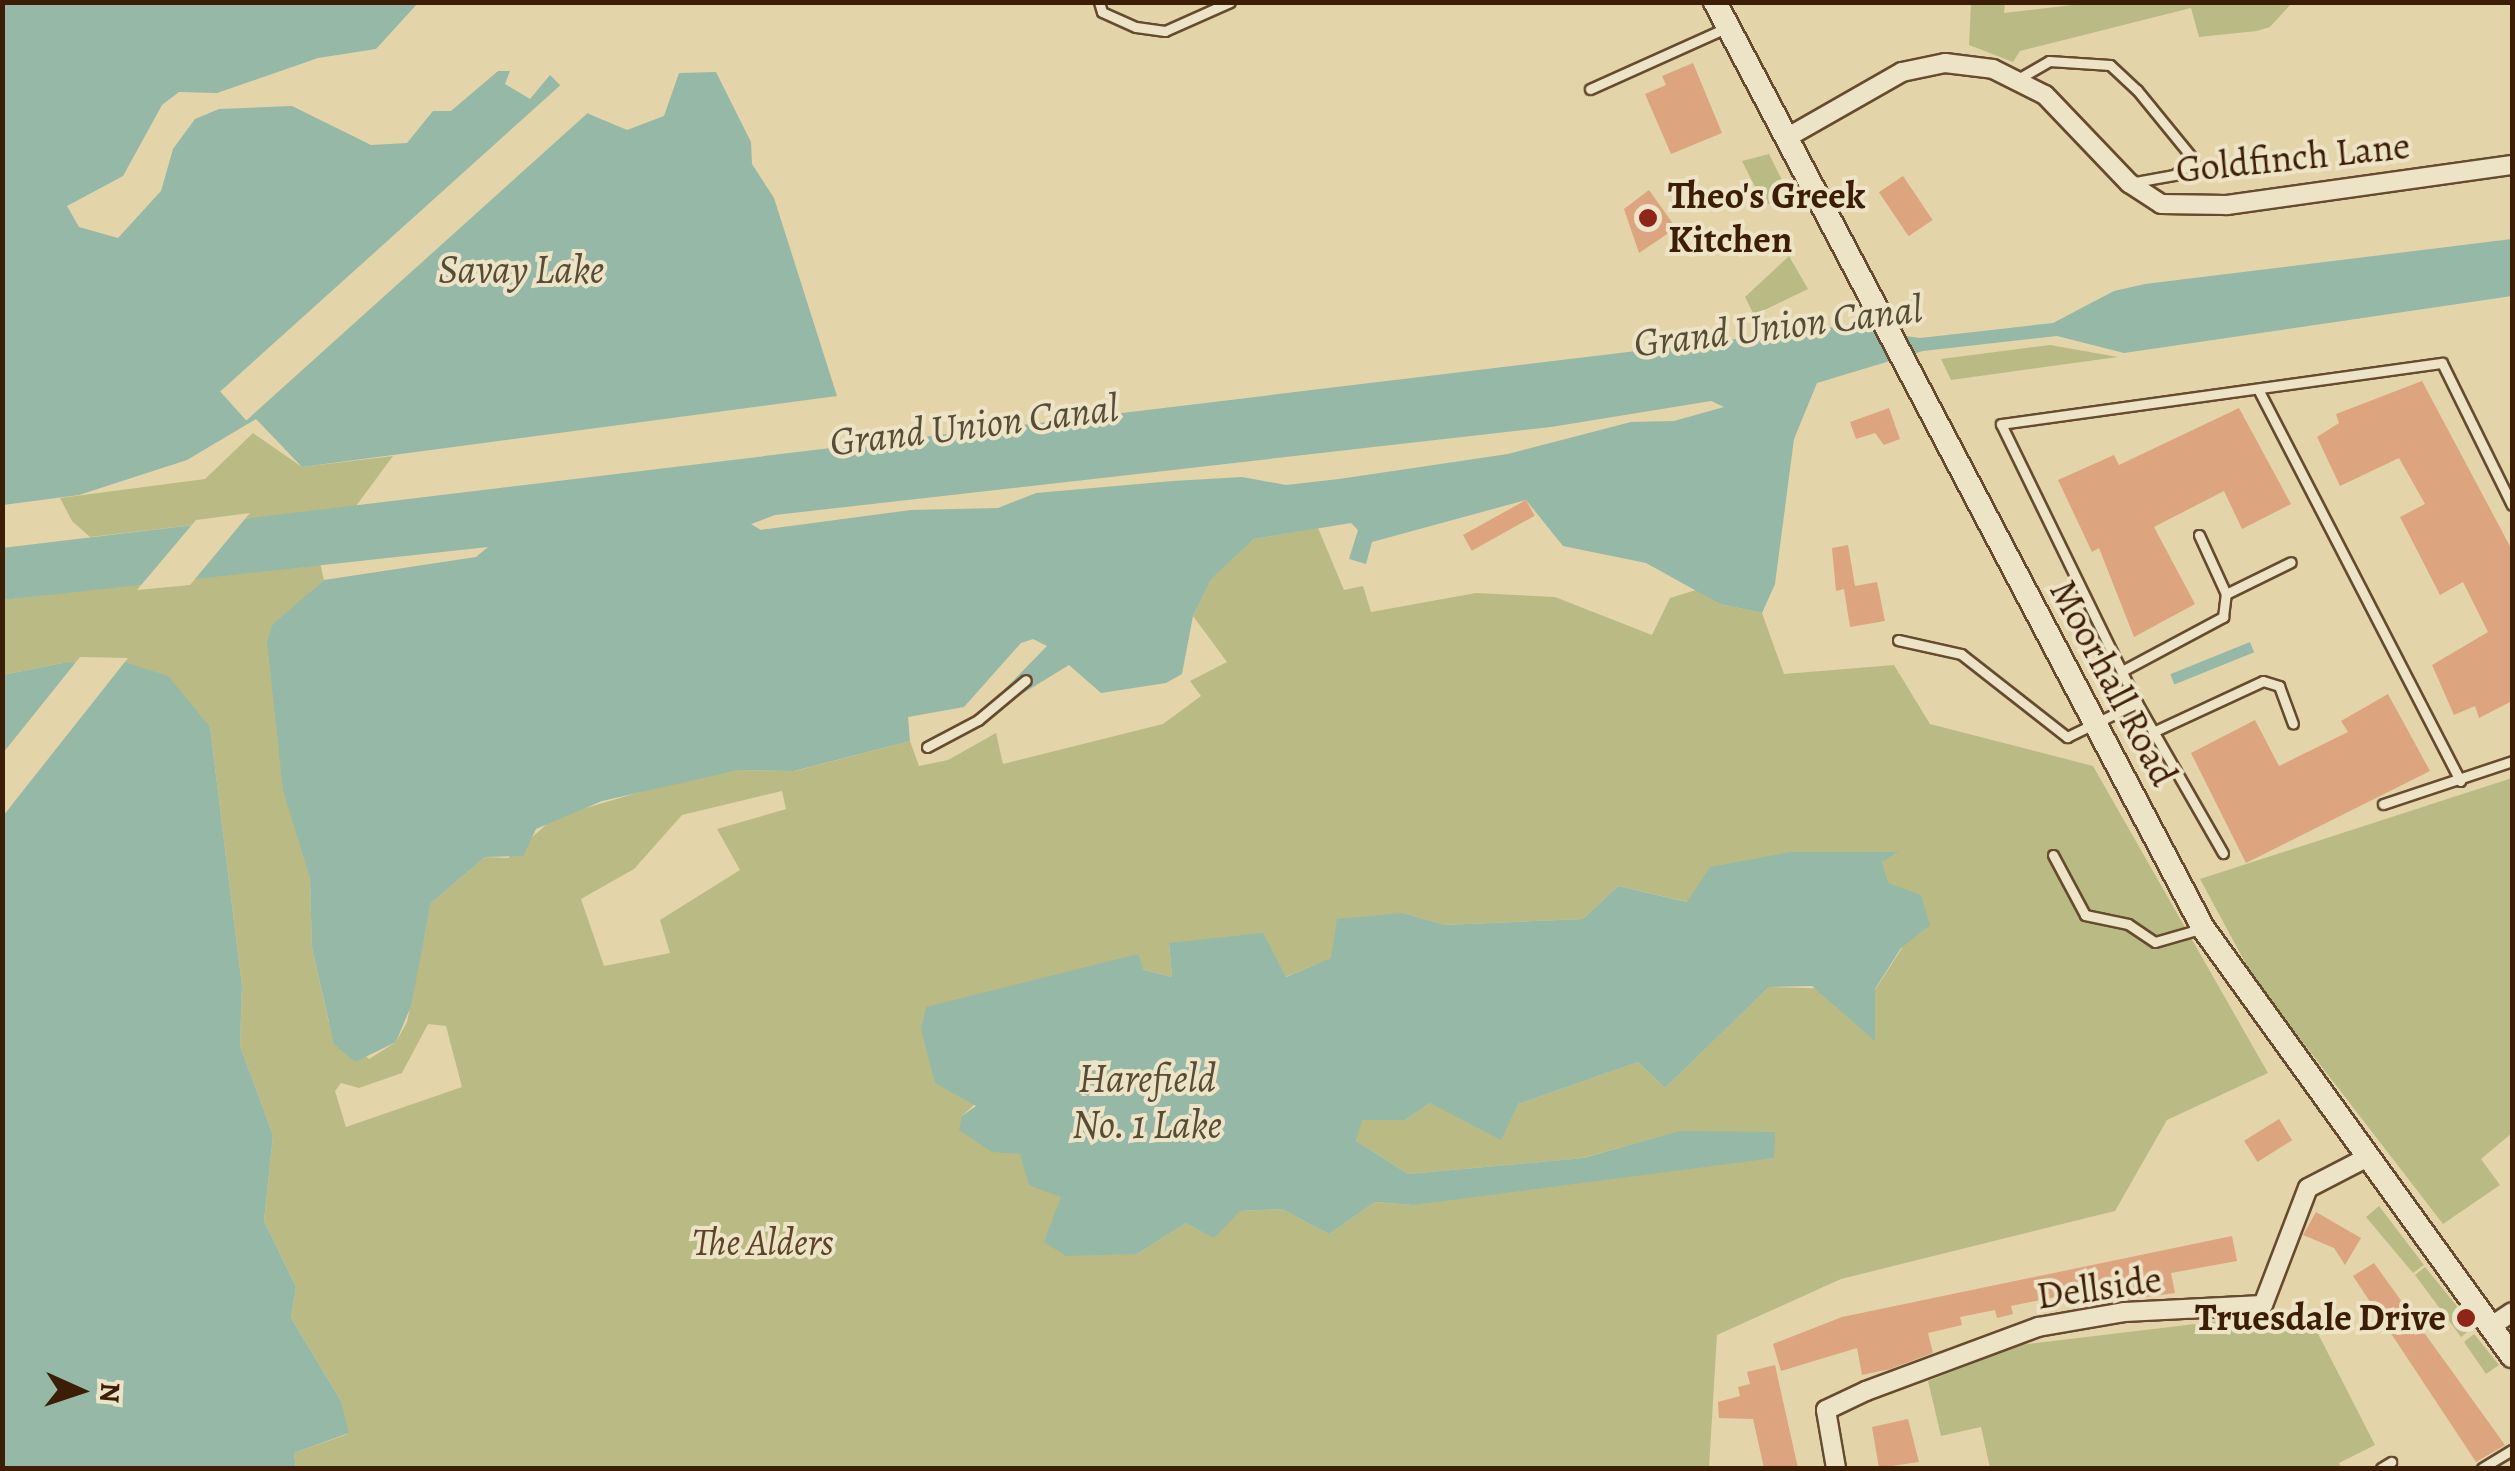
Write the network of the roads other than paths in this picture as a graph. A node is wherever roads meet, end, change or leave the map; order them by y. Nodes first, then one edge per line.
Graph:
1 (1099, 2) edge
2 (1230, 2) edge
3 (1715, 2) edge
4 (1728, 27) junction
5 (2018, 79) junction
6 (1590, 89) dead end
7 (1788, 137) junction
8 (2512, 165) edge
9 (2129, 183) junction
10 (2258, 388) junction
11 (2512, 504) edge
12 (2199, 534) dead end
13 (2291, 562) dead end
14 (2226, 594) junction
15 (1898, 640) dead end
16 (2122, 671) junction
17 (1026, 680) dead end
18 (2137, 703) junction
19 (2293, 724) dead end
20 (2095, 726) junction
21 (2153, 732) junction
22 (927, 747) dead end
23 (2512, 761) edge
24 (2460, 782) junction
25 (2383, 804) dead end
26 (2222, 853) dead end
27 (2054, 856) dead end
28 (2202, 928) junction
29 (2368, 1156) junction
30 (2512, 1312) edge
31 (2492, 1325) junction
32 (2512, 1356) edge
33 (2512, 1450) edge
34 (2391, 1462) dead end
35 (1836, 1468) edge
36 (2381, 1468) edge
37 (2482, 1468) edge

1 - 2 lane
3 - 4 street, Moorhall Road
4 - 6 lane
4 - 7 street, Moorhall Road
5 - 7 street, Goldfinch Lane
5 - 9 street, Goldfinch Lane
5 - 9 lane
7 - 20 street, Moorhall Road
8 - 9 street, Goldfinch Lane
10 - 11 lane
10 - 16 lane
10 - 24 lane
12 - 14 lane
13 - 14 lane
14 - 16 lane
15 - 20 lane
16 - 18 lane
17 - 22 lane
18 - 20 lane
18 - 21 lane
19 - 21 lane
20 - 28 street, Moorhall Road
21 - 26 lane
23 - 24 lane
24 - 25 lane
27 - 28 lane
28 - 29 street, Moorhall Road
29 - 31 street, Moorhall Road
29 - 35 street, Dellside
30 - 31 street
31 - 32 street, Moorhall Road
33 - 37 lane
34 - 36 lane

